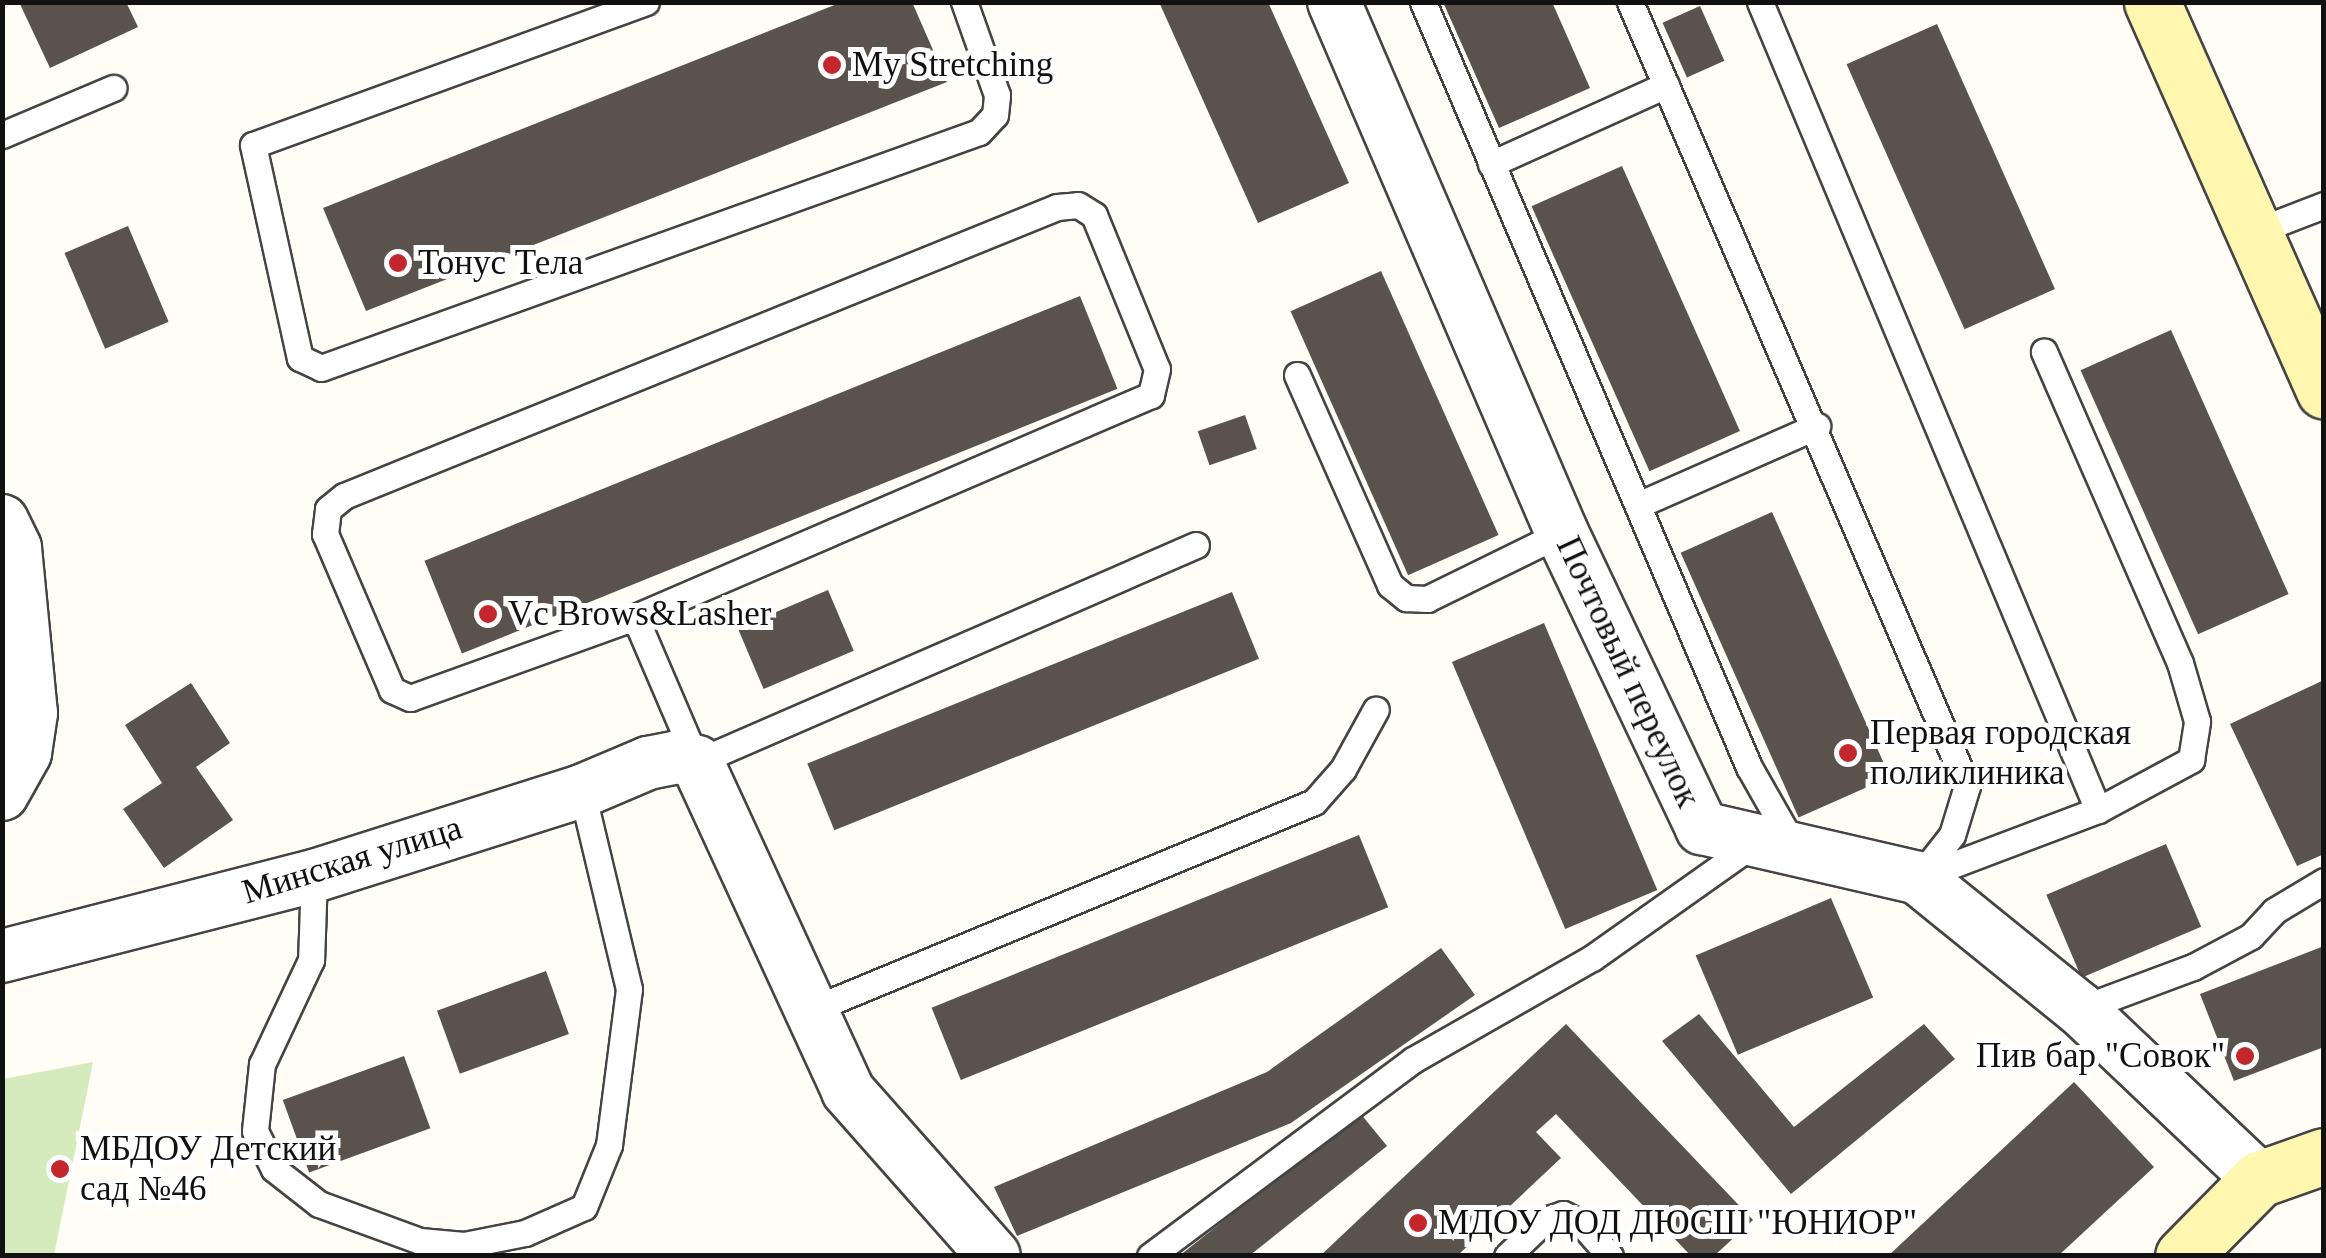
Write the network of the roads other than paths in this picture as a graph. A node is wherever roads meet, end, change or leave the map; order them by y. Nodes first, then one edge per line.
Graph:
1 (646, 2) edge
2 (964, 2) edge
3 (1334, 2) edge
4 (1423, 2) edge
5 (1630, 2) edge
6 (1760, 2) edge
7 (2152, 2) edge
8 (1666, 85) junction
9 (114, 88) dead end
10 (2, 135) edge
11 (1491, 164) junction
12 (2324, 205) edge
13 (2254, 232) junction
14 (2044, 350) dead end
15 (1297, 375) dead end
16 (2324, 391) edge
17 (1817, 426) junction
18 (1638, 506) junction
19 (2, 521) edge
20 (1562, 533) junction
21 (1196, 545) dead end
22 (635, 617) junction
23 (1376, 709) dead end
24 (698, 762) junction
25 (582, 791) junction
26 (2, 794) edge
27 (2098, 810) junction
28 (1774, 846) junction
29 (314, 876) junction
30 (1918, 878) junction
31 (2324, 882) edge
32 (2, 956) edge
33 (811, 1010) junction
34 (2080, 1010) junction
35 (2324, 1156) edge
36 (2259, 1179) junction
37 (994, 1256) edge
38 (1150, 1256) edge
39 (1507, 1256) edge
40 (1610, 1256) edge
41 (2183, 1256) edge

1 - 2 lane
3 - 20 street, Почтовый переулок
4 - 11 lane
5 - 8 lane
6 - 27 lane
7 - 13 main road
8 - 11 lane
8 - 17 lane
9 - 10 lane
11 - 18 lane
12 - 13 lane
13 - 16 main road
14 - 27 lane
15 - 20 lane
17 - 18 lane
17 - 30 lane
18 - 28 lane
19 - 26 street
20 - 28 street, Почтовый переулок
21 - 24 lane
22 - 22 lane
22 - 24 lane
23 - 33 lane
24 - 25 street, Минская улица
24 - 33 street
25 - 29 street, Минская улица
25 - 29 lane
27 - 30 lane
28 - 30 street, Почтовый переулок
28 - 38 lane
29 - 32 street, Минская улица
30 - 34 street, Почтовый переулок
31 - 34 lane
33 - 37 street
34 - 36 street, Почтовый переулок
35 - 36 main road
36 - 41 main road
39 - 40 lane

